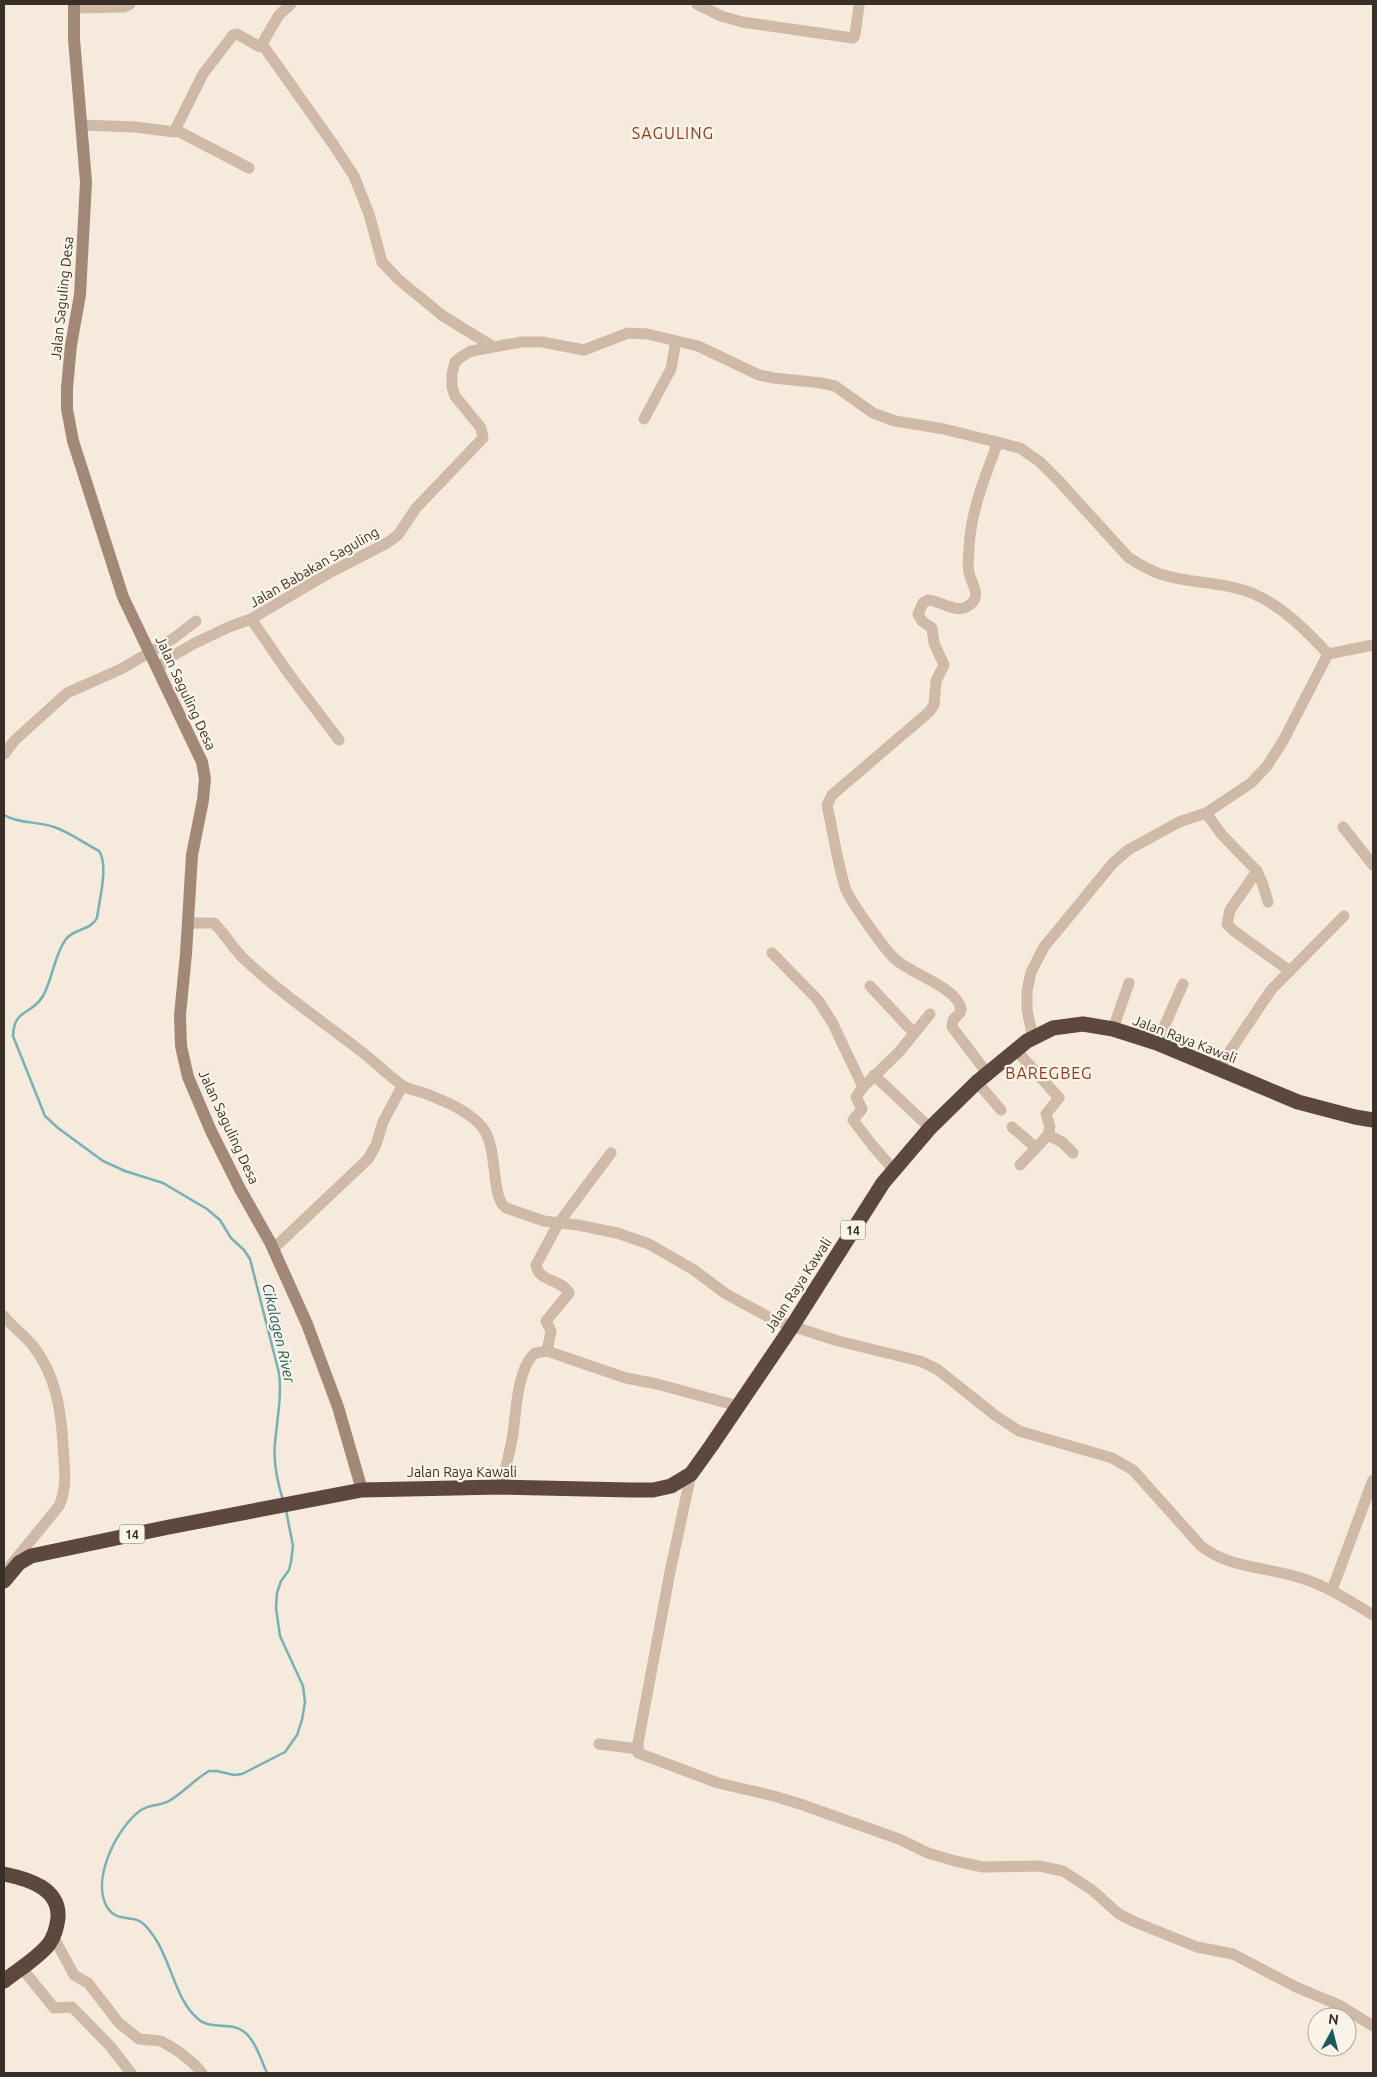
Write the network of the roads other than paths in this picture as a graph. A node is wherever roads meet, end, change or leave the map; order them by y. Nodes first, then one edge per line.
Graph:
1 (130, 4) edge
2 (291, 4) edge
3 (698, 4) edge
4 (74, 6) edge
5 (859, 6) dead end
6 (262, 44) junction
7 (80, 125) junction
8 (176, 130) junction
9 (249, 168) dead end
10 (676, 341) junction
11 (492, 346) junction
12 (644, 419) dead end
13 (998, 442) junction
14 (251, 620) junction
15 (196, 621) dead end
16 (1373, 645) edge
17 (150, 652) junction
18 (1328, 654) junction
19 (157, 669) junction
20 (339, 740) dead end
21 (4, 754) edge
22 (1206, 813) junction
23 (1343, 827) dead end
24 (1373, 865) edge
25 (1257, 871) junction
26 (1268, 902) dead end
27 (1344, 916) dead end
28 (188, 924) junction
29 (772, 953) dead end
30 (1290, 970) junction
31 (1129, 983) dead end
32 (1183, 984) dead end
33 (870, 986) dead end
34 (930, 1014) dead end
35 (1113, 1028) junction
36 (913, 1032) junction
37 (1033, 1038) junction
38 (1157, 1043) junction
39 (1016, 1050) junction
40 (1218, 1069) junction
41 (874, 1075) junction
42 (982, 1077) junction
43 (862, 1086) junction
44 (405, 1088) junction
45 (1001, 1110) dead end
46 (1373, 1120) edge
47 (1012, 1127) dead end
48 (930, 1128) junction
49 (1048, 1135) junction
50 (1036, 1148) junction
51 (611, 1153) dead end
52 (1074, 1153) dead end
53 (1020, 1165) dead end
54 (894, 1170) junction
55 (558, 1224) junction
56 (273, 1249) junction
57 (4, 1316) edge
58 (791, 1328) junction
59 (547, 1351) junction
60 (738, 1406) junction
61 (690, 1474) junction
62 (1373, 1480) edge
63 (501, 1487) junction
64 (362, 1490) junction
65 (4, 1576) edge
66 (4, 1580) edge
67 (1332, 1590) junction
68 (1373, 1615) edge
69 (599, 1744) dead end
70 (638, 1749) junction
71 (4, 1874) edge
72 (53, 1936) junction
73 (21, 1967) junction
74 (4, 1981) edge
75 (1373, 2026) edge
76 (131, 2073) edge
77 (202, 2073) edge

1 - 4 street
2 - 6 street
3 - 5 street
4 - 7 street, Jalan Saguling Desa
6 - 8 street
6 - 11 street
7 - 8 street
7 - 17 street, Jalan Saguling Desa
8 - 9 street
10 - 11 street
10 - 12 street
10 - 13 street
11 - 14 street, Jalan Babakan Saguling
13 - 18 street
13 - 42 street
14 - 19 street, Jalan Babakan Saguling
14 - 20 street
15 - 17 street
16 - 18 street
17 - 19 street, Jalan Saguling Desa
17 - 21 street
18 - 22 street
19 - 28 street, Jalan Saguling Desa
22 - 25 street
22 - 37 street
23 - 24 street
25 - 26 street
25 - 30 street
27 - 30 street
28 - 44 street
28 - 56 street, Jalan Saguling Desa
29 - 43 street
30 - 40 street
31 - 35 street
32 - 38 street
33 - 36 street
34 - 36 street
35 - 37 highway, Jalan Raya Kawali / 14
35 - 38 highway, Jalan Raya Kawali / 14
36 - 41 street
37 - 39 highway, Jalan Raya Kawali / 14
38 - 40 highway, Jalan Raya Kawali / 14
39 - 42 highway, Jalan Raya Kawali / 14
39 - 49 street
40 - 46 highway, Jalan Raya Kawali / 14
41 - 43 street
41 - 48 street
42 - 45 street
42 - 48 highway, Jalan Raya Kawali / 14
43 - 54 street
44 - 55 street
44 - 56 street
47 - 50 street
48 - 54 highway, Jalan Raya Kawali / 14
49 - 50 street
49 - 52 street
50 - 53 street
51 - 55 street
54 - 58 highway, Jalan Raya Kawali / 14
55 - 58 street
55 - 59 street
56 - 64 street, Jalan Saguling Desa
57 - 65 street
58 - 60 highway, Jalan Raya Kawali / 14
58 - 67 street
59 - 60 street
59 - 63 street
60 - 61 highway, Jalan Raya Kawali / 14
61 - 63 highway, Jalan Raya Kawali / 14
61 - 70 street
62 - 67 street
63 - 64 highway, Jalan Raya Kawali / 14
64 - 66 highway, 14
67 - 68 street
69 - 70 street
70 - 75 street
71 - 72 highway
72 - 73 highway
72 - 77 street
73 - 74 highway
73 - 76 street

